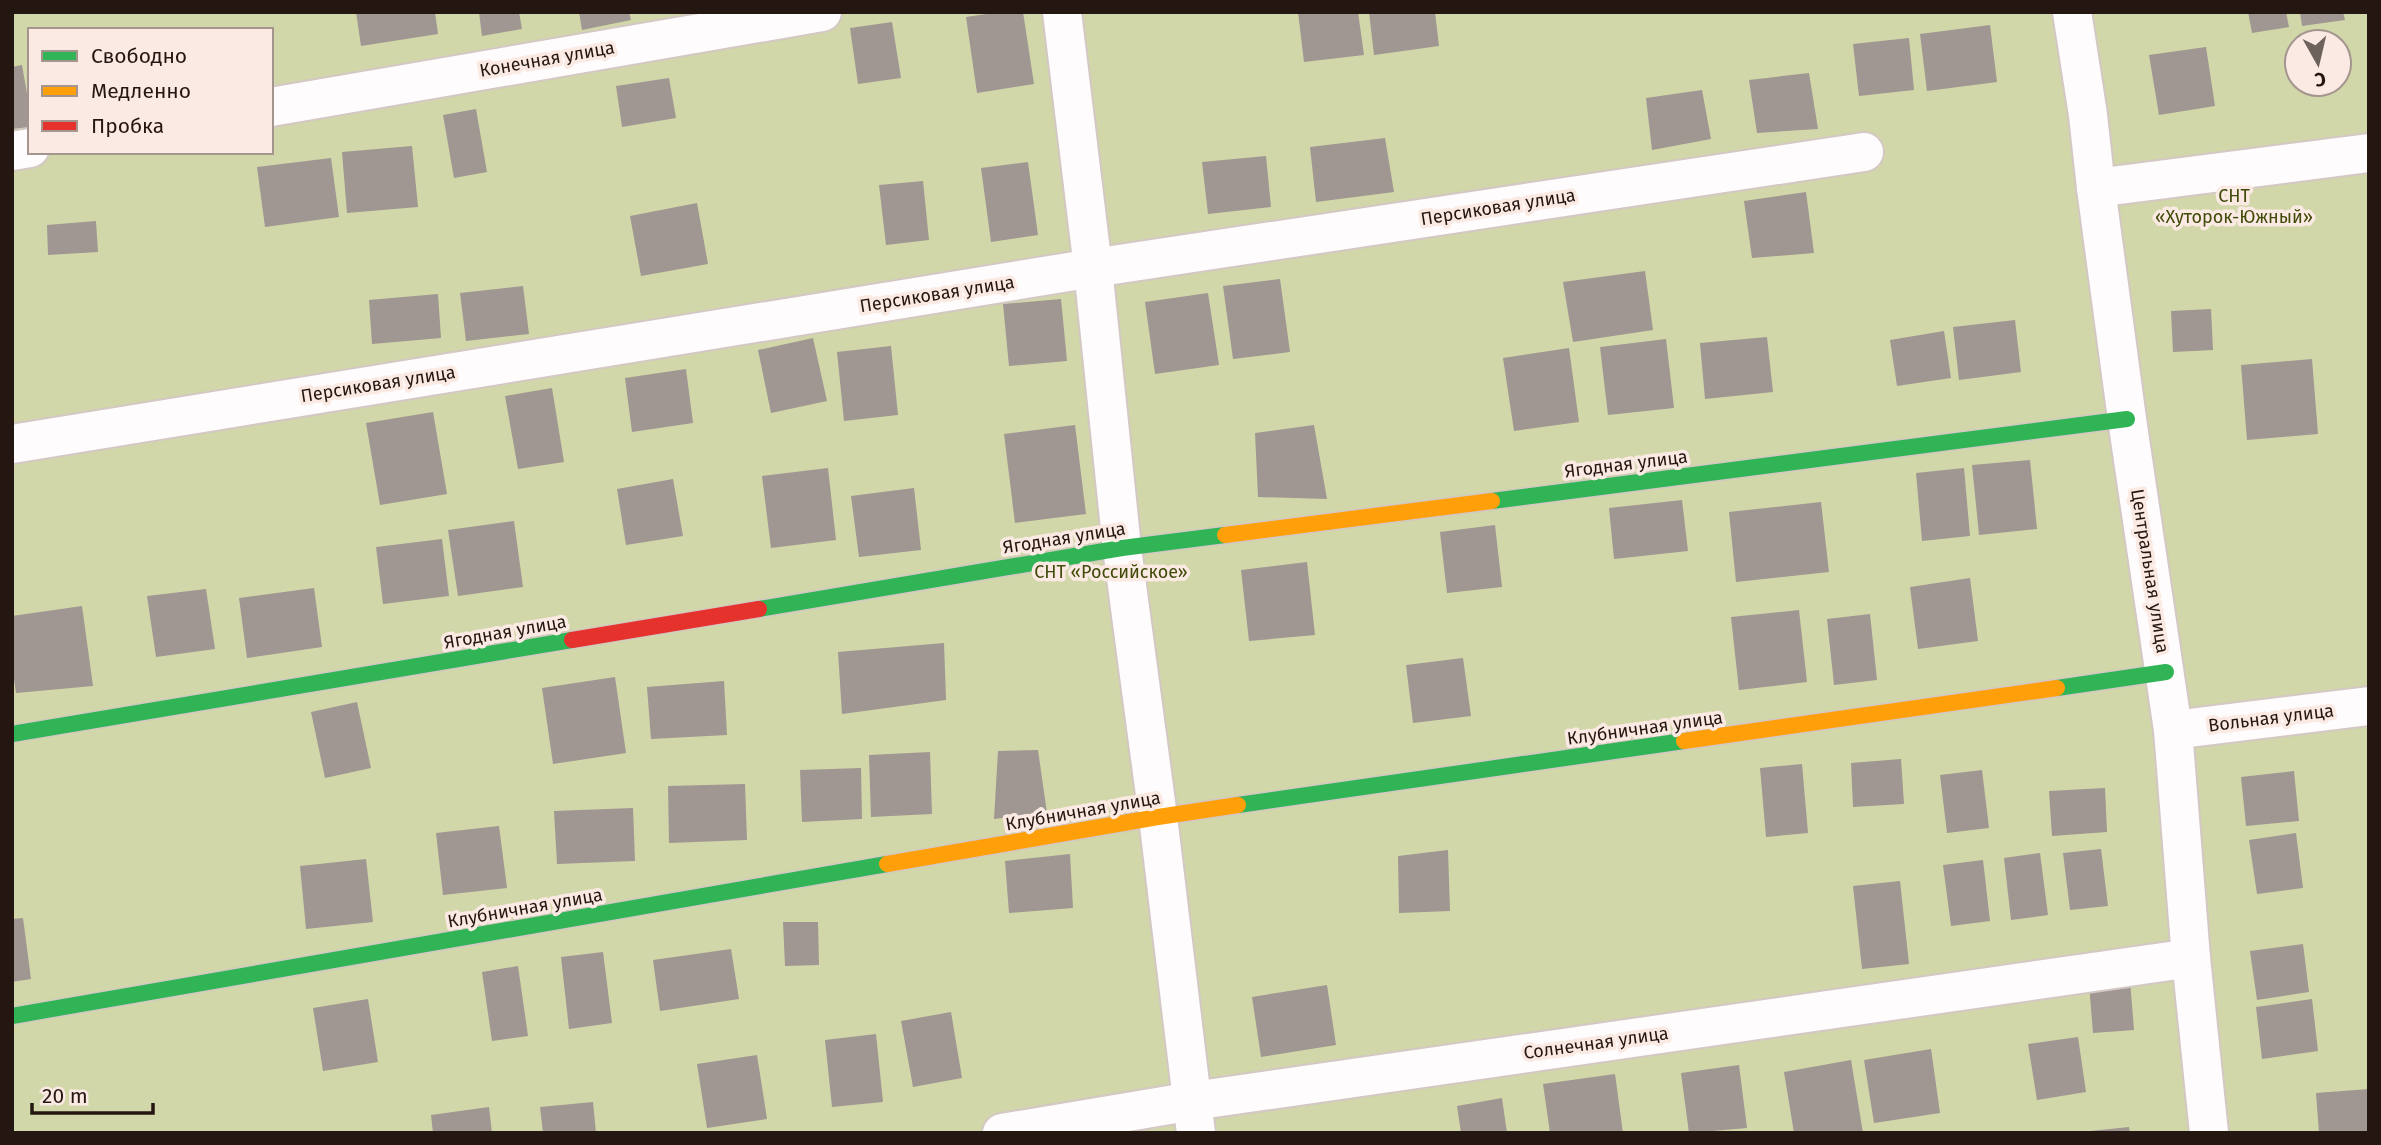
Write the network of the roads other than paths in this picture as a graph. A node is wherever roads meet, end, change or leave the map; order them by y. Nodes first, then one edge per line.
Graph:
1 (822, 12) edge
2 (1062, 12) edge
3 (2072, 12) edge
4 (273, 107) edge
5 (1864, 152) dead end
6 (2369, 153) edge
7 (2096, 188) junction
8 (1093, 268) junction
9 (2127, 419) junction
10 (12, 444) edge
11 (1122, 548) junction
12 (2166, 672) junction
13 (2369, 706) edge
14 (2173, 730) junction
15 (12, 734) edge
16 (1158, 817) junction
17 (2191, 958) junction
18 (12, 1016) edge
19 (1195, 1117) edge
20 (1002, 1133) edge
21 (2209, 1133) edge

1 - 4 street, Конечная улица
2 - 8 street
3 - 7 street, Центральная улица
5 - 8 street, Персиковая улица
6 - 7 street
7 - 9 street, Центральная улица
8 - 10 street, Персиковая улица
8 - 11 street
9 - 11 street, Ягодная улица
9 - 12 street, Центральная улица
11 - 15 street, Ягодная улица
11 - 16 street
12 - 14 street, Центральная улица
12 - 16 street, Клубничная улица
13 - 14 street, Вольная улица
14 - 17 street, Центральная улица
16 - 18 street, Клубничная улица
16 - 19 street
17 - 19 street, Солнечная улица
17 - 21 street, Центральная улица
19 - 20 street, Солнечная улица

